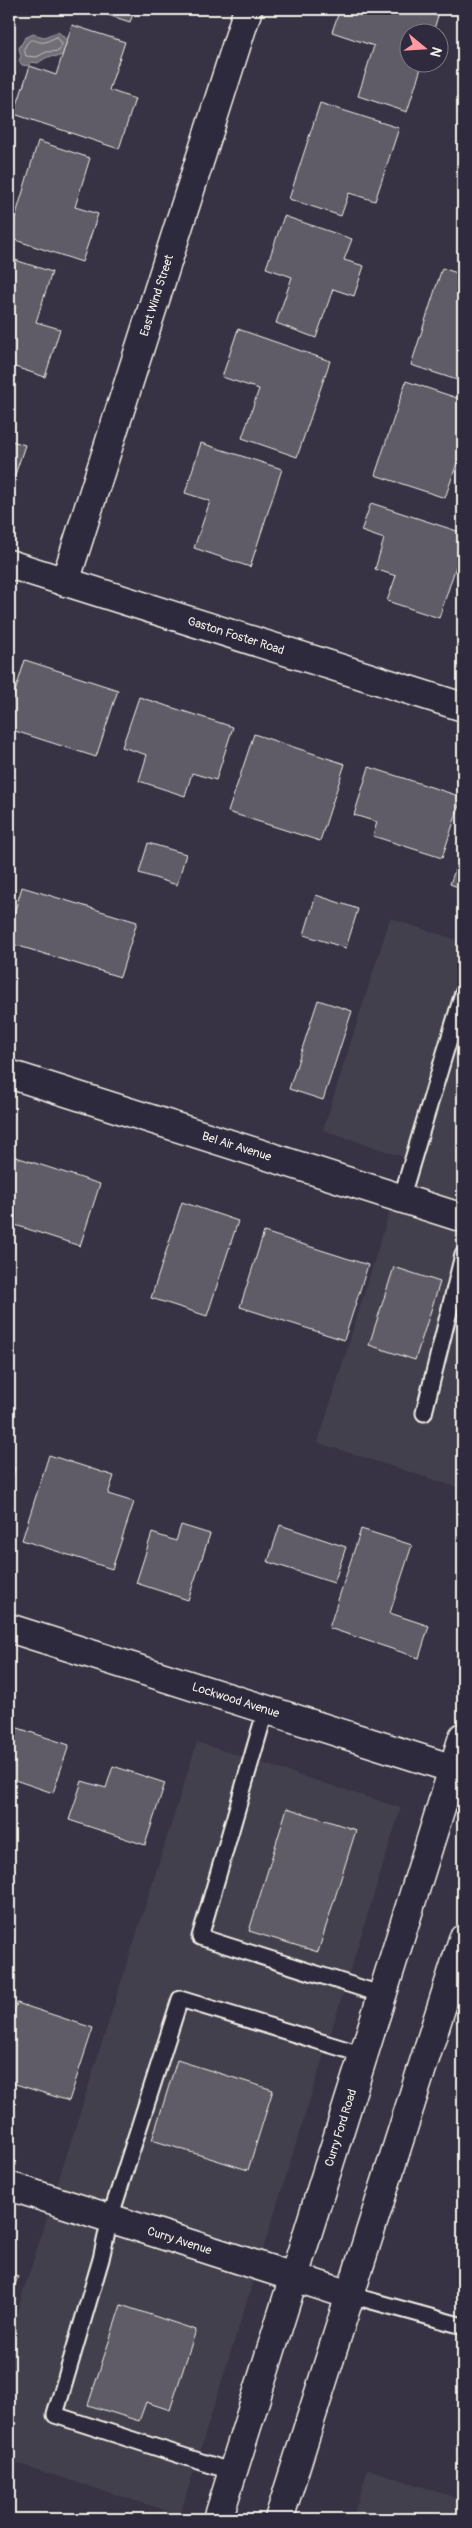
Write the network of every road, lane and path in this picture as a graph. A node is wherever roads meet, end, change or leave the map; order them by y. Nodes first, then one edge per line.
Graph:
1 (248, 9) edge
2 (9, 564) edge
3 (65, 582) junction
4 (463, 707) edge
5 (463, 992) edge
6 (9, 1074) edge
7 (401, 1198) junction
8 (463, 1218) edge
9 (463, 1255) edge
10 (424, 1413) dead end
11 (9, 1628) edge
12 (266, 1709) junction
13 (463, 1738) edge
14 (458, 1770) edge
15 (461, 1956) edge
16 (383, 1995) junction
17 (364, 2055) junction
18 (9, 2186) edge
19 (110, 2218) junction
20 (295, 2277) junction
21 (350, 2295) junction
22 (463, 2326) edge
23 (233, 2472) junction
24 (218, 2519) edge
25 (279, 2519) edge

1 - 3 street, East Wind Street
2 - 3 street, Gaston Foster Road
3 - 4 street, Gaston Foster Road
5 - 7 lane
6 - 7 street, Bel Air Avenue
7 - 8 street, Bel Air Avenue
9 - 10 lane
11 - 12 street, Lockwood Avenue
12 - 14 street, Lockwood Avenue
12 - 16 lane
13 - 14 street, Curry Ford Road
14 - 16 street, Curry Ford Road
15 - 21 street
16 - 17 street, Curry Ford Road
17 - 19 lane
17 - 20 street, Curry Ford Road
18 - 19 street, Curry Avenue
19 - 20 street, Curry Avenue
19 - 23 lane
20 - 21 street, Curry Avenue
20 - 23 street, Curry Ford Road
21 - 22 lane
21 - 25 street
23 - 24 street, Curry Ford Road

